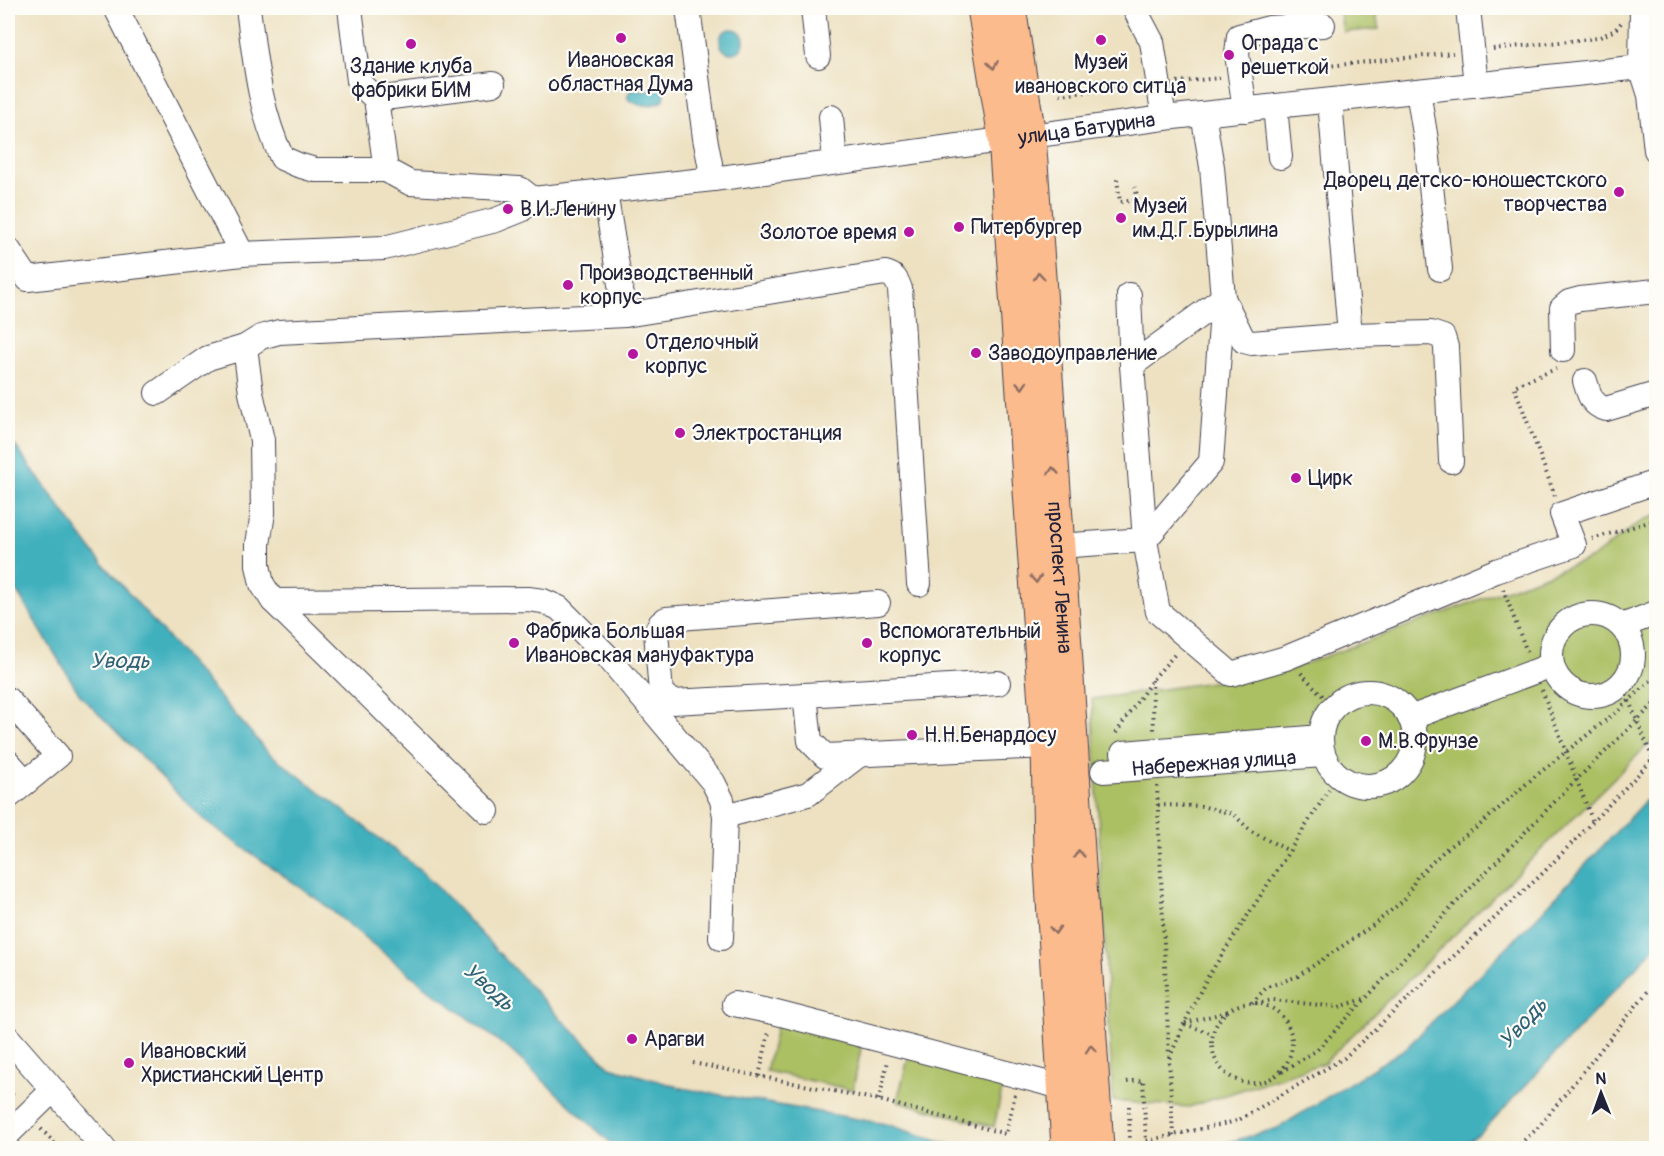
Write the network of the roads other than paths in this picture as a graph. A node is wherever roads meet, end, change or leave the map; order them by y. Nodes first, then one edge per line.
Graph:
1 (116, 8) edge
2 (248, 8) edge
3 (350, 8) edge
4 (688, 8) edge
5 (813, 8) edge
6 (984, 8) edge
7 (1009, 8) edge
8 (1134, 8) edge
9 (1468, 8) edge
10 (1635, 11) edge
11 (1323, 25) dead end
12 (818, 56) dead end
13 (1641, 67) junction
14 (493, 84) dead end
15 (1476, 85) junction
16 (1418, 91) junction
17 (1653, 95) edge
18 (376, 99) junction
19 (1330, 100) junction
20 (1275, 106) junction
21 (1245, 110) junction
22 (1203, 114) junction
23 (831, 117) dead end
24 (1164, 118) junction
25 (1017, 137) junction
26 (1656, 150) edge
27 (1280, 157) dead end
28 (835, 162) junction
29 (386, 170) junction
30 (713, 178) junction
31 (605, 192) junction
32 (533, 200) junction
33 (8, 249) edge
34 (242, 254) junction
35 (1440, 269) dead end
36 (1656, 291) edge
37 (1129, 295) dead end
38 (1223, 298) junction
39 (625, 315) junction
40 (1350, 335) junction
41 (245, 346) junction
42 (1565, 357) road end
43 (1132, 365) junction
44 (1585, 381) dead end
45 (157, 393) dead end
46 (1656, 394) edge
47 (1451, 461) dead end
48 (1656, 482) edge
49 (1145, 540) junction
50 (1058, 546) junction
51 (919, 584) dead end
52 (273, 601) junction
53 (878, 603) dead end
54 (1656, 613) edge
55 (1656, 629) edge
56 (1626, 632) junction
57 (1544, 668) junction
58 (998, 683) dead end
59 (805, 695) junction
60 (8, 700) edge
61 (1410, 718) junction
62 (1048, 746) junction
63 (1322, 746) junction
64 (859, 754) junction
65 (8, 762) edge
66 (1102, 763) road end
67 (17, 789) edge
68 (487, 811) dead end
69 (725, 816) junction
70 (721, 938) dead end
71 (734, 1004) dead end
72 (8, 1038) edge
73 (53, 1090) junction
74 (1075, 1101) junction
75 (9, 1133) dead end
76 (104, 1149) edge
77 (1068, 1149) edge
78 (1097, 1149) edge

1 - 34 street
2 - 29 street
3 - 18 street
4 - 30 street
5 - 12 street
6 -> 25 highway, проспект Ленина
7 - 25 highway, проспект Ленина
8 - 24 street
9 - 15 street
10 - 13 street
11 - 21 street
13 - 15 street, улица Батурина
13 - 17 street
14 - 18 street
15 - 16 street, улица Батурина
16 - 19 street, улица Батурина
16 - 35 street
17 - 26 street
18 - 29 street
19 - 20 street, улица Батурина
19 - 40 street
20 - 21 street, улица Батурина
20 - 27 street
21 - 22 street, улица Батурина
22 - 24 street, улица Батурина
22 - 38 street
23 - 28 street
24 - 25 street, улица Батурина
25 - 28 street, улица Батурина
50 -> 25 highway, проспект Ленина
25 -> 62 highway, проспект Ленина
28 - 30 street, улица Батурина
29 - 32 street
30 - 31 street, улица Батурина
31 - 32 street, улица Батурина
31 - 39 street
32 - 34 street
33 - 34 street
36 - 42 street
37 - 43 street
38 - 40 street
38 - 43 street
38 - 49 street
39 - 41 street
39 - 51 street
40 - 47 street
41 - 45 street
41 - 52 street
43 - 49 street
44 - 46 street
48 - 49 street
49 - 50 street
74 -> 50 highway, проспект Ленина
52 - 68 street
52 - 69 street
53 - 59 street
54 - 56 street
55 - 56 street
56 - 57 street
56 - 57 street
57 - 61 street
58 - 59 street
59 - 64 street
60 - 67 street
61 - 63 street
61 - 63 street
62 - 64 street
62 -> 74 highway, проспект Ленина
63 - 66 street, Набережная улица
64 - 69 street
65 - 67 street
69 - 70 street
71 - 74 street
72 - 73 street
73 - 75 street
73 - 76 street
74 - 77 highway, проспект Ленина
74 - 78 highway, проспект Ленина

